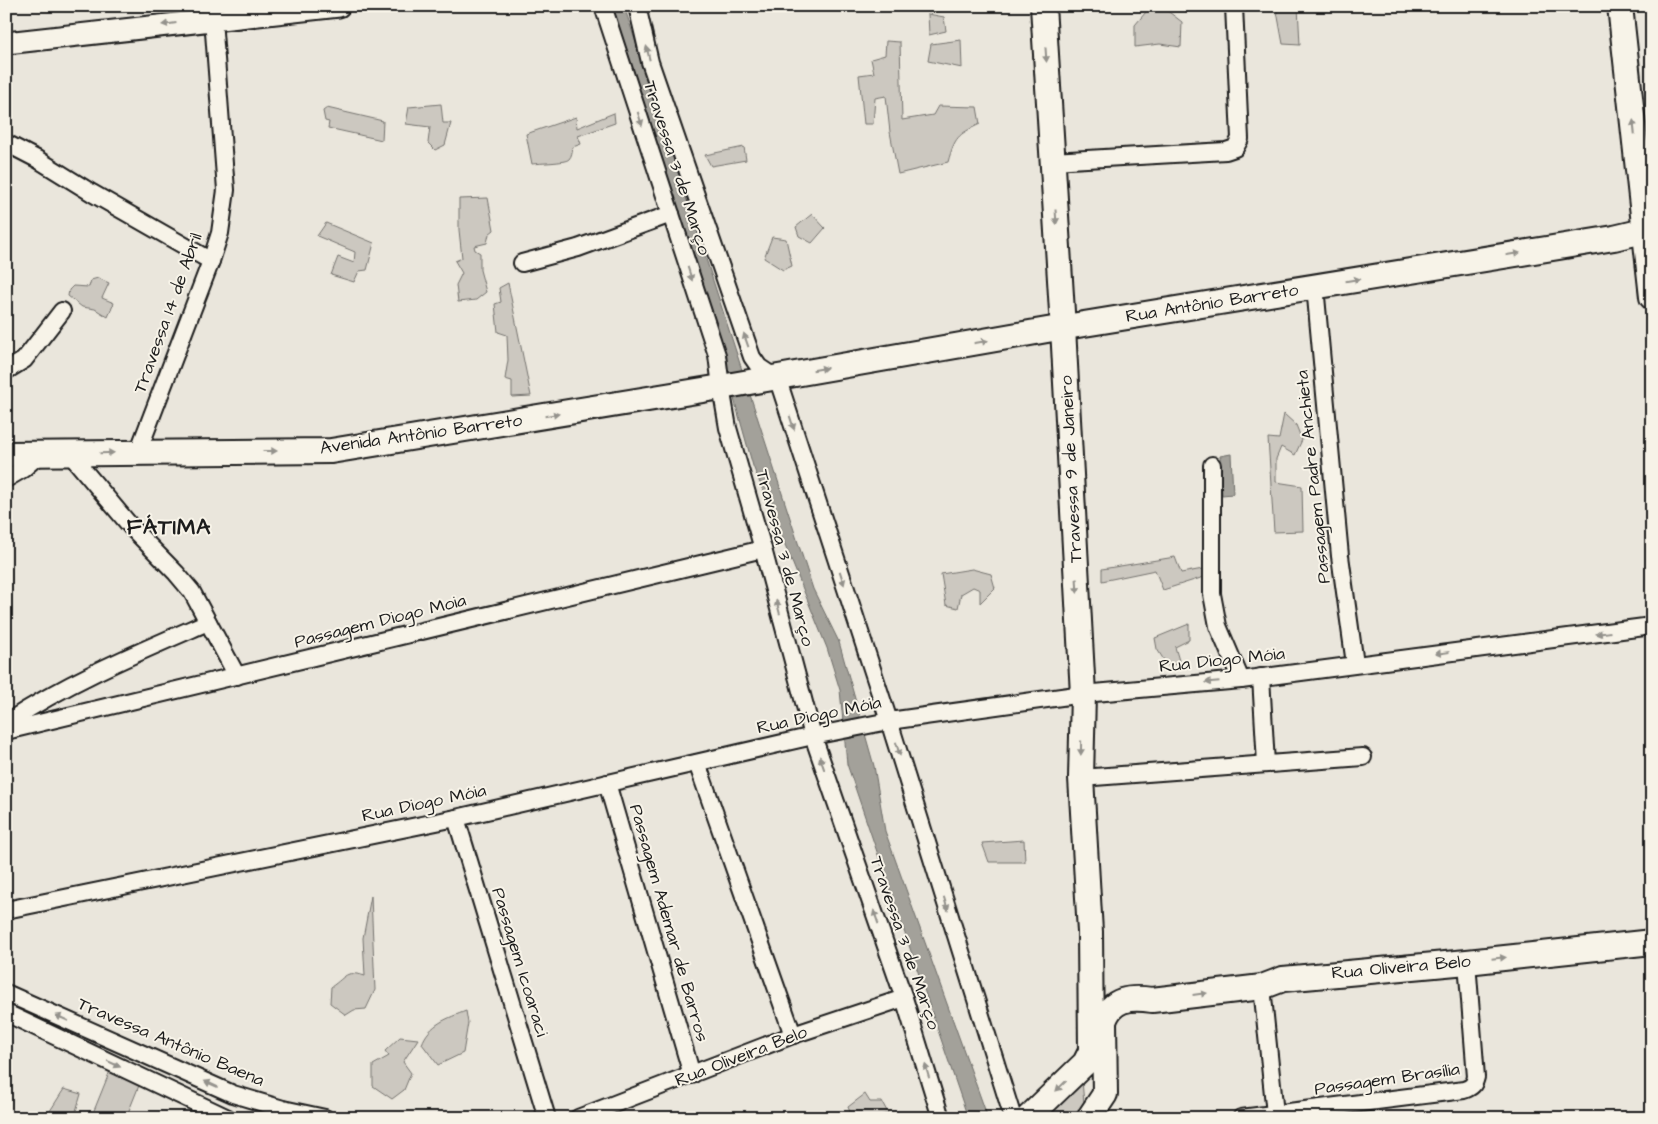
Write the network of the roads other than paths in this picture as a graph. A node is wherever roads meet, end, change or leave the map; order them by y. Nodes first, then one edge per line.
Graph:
1 (339, 6) edge
2 (603, 6) edge
3 (637, 6) edge
4 (1043, 6) edge
5 (1234, 6) edge
6 (1620, 6) edge
7 (213, 13) edge
8 (6, 43) edge
9 (6, 143) edge
10 (1052, 161) junction
11 (671, 214) junction
12 (1649, 230) edge
13 (211, 261) junction
14 (522, 263) dead end
15 (1315, 286) junction
16 (1652, 297) edge
17 (62, 311) dead end
18 (1063, 328) junction
19 (6, 370) edge
20 (774, 377) junction
21 (724, 387) junction
22 (138, 452) junction
23 (6, 454) edge
24 (40, 454) junction
25 (70, 454) junction
26 (1212, 465) dead end
27 (6, 479) edge
28 (763, 549) junction
29 (208, 622) junction
30 (1652, 626) edge
31 (1354, 664) junction
32 (237, 676) junction
33 (1262, 677) junction
34 (1241, 680) junction
35 (1082, 694) junction
36 (885, 722) junction
37 (6, 723) edge
38 (6, 731) edge
39 (812, 736) junction
40 (1363, 757) dead end
41 (697, 763) junction
42 (1266, 764) junction
43 (1081, 778) junction
44 (607, 783) junction
45 (456, 818) junction
46 (6, 910) edge
47 (1090, 932) junction
48 (1652, 942) edge
49 (1466, 962) junction
50 (1262, 987) junction
51 (6, 993) edge
52 (904, 998) junction
53 (1152, 1000) junction
54 (6, 1013) edge
55 (793, 1035) junction
56 (692, 1074) junction
57 (233, 1094) junction
58 (1105, 1094) junction
59 (282, 1113) edge
60 (1275, 1114) junction
61 (225, 1116) edge
62 (324, 1118) edge
63 (547, 1118) edge
64 (578, 1118) edge
65 (941, 1118) edge
66 (1013, 1118) edge
67 (1028, 1118) edge
68 (1089, 1118) edge
69 (1106, 1118) edge
70 (1241, 1118) edge

1 - 7 street
2 -> 11 street, Travessa 3 de Março
20 -> 3 street, Travessa 3 de Março
4 -> 10 main road, Travessa 9 de Janeiro
5 - 10 street
12 -> 6 main road
7 -> 8 street
7 - 13 street, Travessa 14 de Abril
9 - 13 street
10 -> 18 main road, Travessa 9 de Janeiro
11 - 14 street
11 -> 21 street, Travessa 3 de Março
15 -> 12 main road, Rua Antônio Barreto
12 - 16 main road
13 - 22 street, Travessa 14 de Abril
15 - 18 main road, Rua Antônio Barreto
15 - 31 street, Passagem Padre Anchieta
17 - 19 street
20 -> 18 main road, Rua Antônio Barreto
18 -> 35 main road, Travessa 9 de Janeiro
20 - 21 main road, Avenida Antônio Barreto
20 -> 36 street
22 -> 21 main road, Avenida Antônio Barreto
21 - 28 street, Travessa 3 de Março
25 -> 22 main road, Avenida Antônio Barreto
23 - 24 main road, Avenida Antônio Barreto
24 - 25 main road, Avenida Antônio Barreto
24 - 27 street
25 - 29 street
26 - 34 street
28 - 32 street, Passagem Diogo Moia
39 -> 28 street, Travessa 3 de Março
29 - 32 street
29 - 37 street
30 -> 31 street, Rua Diogo Móia
31 - 33 street, Rua Diogo Móia
32 - 38 street, Passagem Diogo Moia
33 - 34 street, Rua Diogo Móia
33 - 42 street
34 -> 35 street, Rua Diogo Móia
35 - 36 street, Rua Diogo Móia
35 -> 43 main road, Travessa 9 de Janeiro
36 - 39 street, Rua Diogo Móia
36 -> 66 street
39 - 41 street, Rua Diogo Móia
52 -> 39 street, Travessa 3 de Março
40 - 42 street
41 - 44 street, Rua Diogo Móia
41 - 55 street
42 - 43 street
43 - 47 main road, Travessa 9 de Janeiro
44 - 45 street, Rua Diogo Móia
44 - 56 street, Passagem Ademar de Barros
45 - 46 street, Rua Diogo Móia
45 - 63 street, Passagem Icoaraci
47 - 53 main road, Rua Oliveira Belo
47 -> 67 main road
49 -> 48 main road, Rua Oliveira Belo
49 - 50 main road, Rua Oliveira Belo
49 - 60 street, Passagem Brasília
53 -> 50 main road, Rua Oliveira Belo
50 - 60 street
57 -> 51 street, Travessa Antônio Baena
52 - 55 street, Rua Oliveira Belo
65 -> 52 street, Travessa 3 de Março
53 - 58 main road, Rua Oliveira Belo
54 -> 61 street
55 - 56 street, Rua Oliveira Belo
56 - 64 street, Rua Oliveira Belo
57 - 59 street, Travessa Antônio Baena
57 - 61 street
58 - 68 main road
58 - 69 street
59 - 62 street, Travessa Antônio Baena
60 - 70 street, Passagem Brasília

